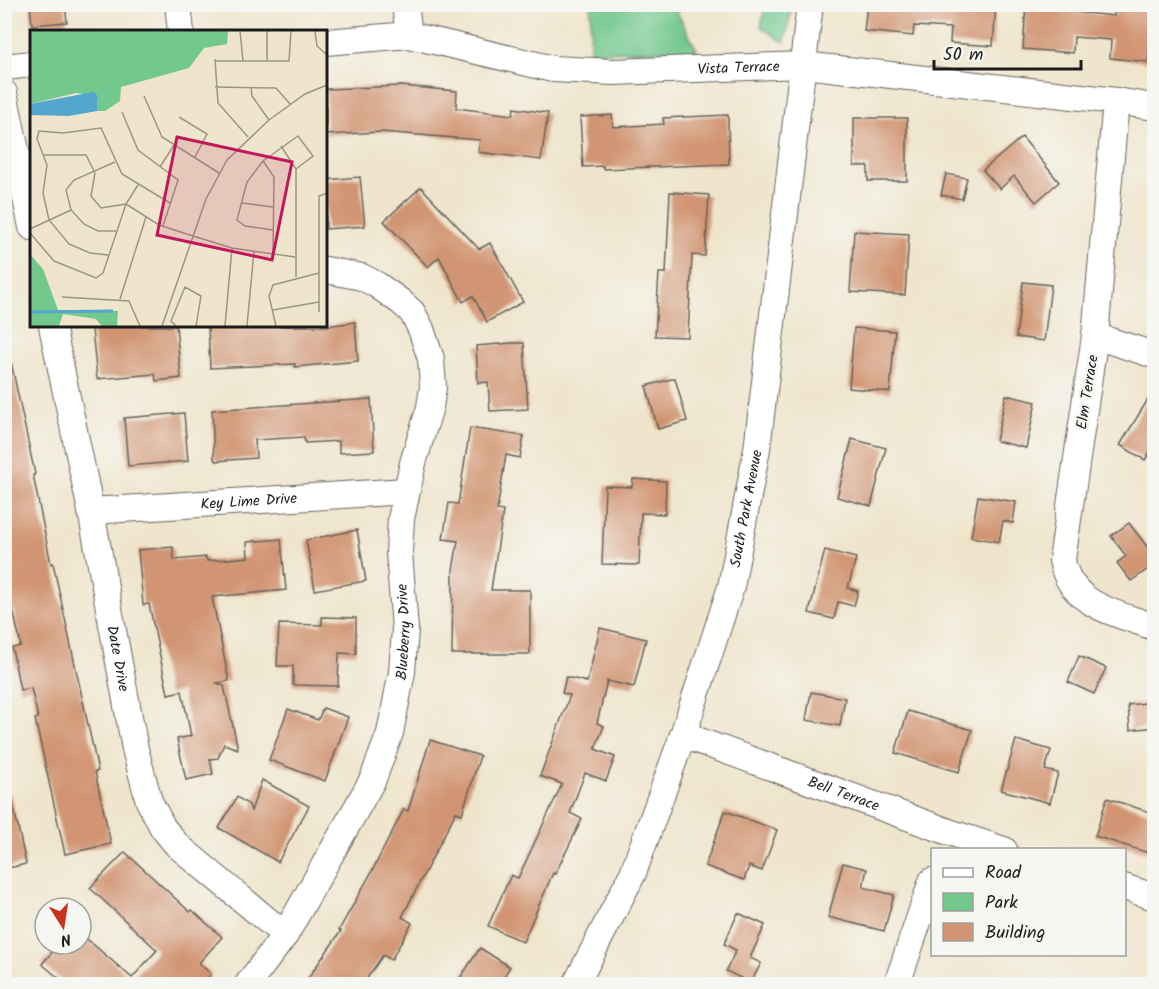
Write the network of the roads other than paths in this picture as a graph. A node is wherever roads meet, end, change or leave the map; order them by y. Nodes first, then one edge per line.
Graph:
1 (178, 4) edge
2 (405, 4) edge
3 (810, 4) edge
4 (181, 30) edge
5 (409, 35) junction
6 (327, 42) edge
7 (30, 64) edge
8 (804, 65) junction
9 (4, 67) edge
10 (4, 93) edge
11 (1116, 101) junction
12 (1155, 107) edge
13 (30, 217) edge
14 (327, 270) edge
15 (52, 327) edge
16 (1095, 336) junction
17 (1155, 355) edge
18 (405, 491) junction
19 (92, 511) junction
20 (1155, 627) edge
21 (683, 735) junction
22 (946, 841) edge
23 (997, 848) edge
24 (931, 887) edge
25 (1126, 887) edge
26 (1155, 897) edge
27 (285, 935) junction
28 (248, 984) edge
29 (576, 984) edge
30 (897, 984) edge

1 - 4 street
2 - 5 street
3 - 8 street, South Park Avenue
5 - 6 street, Vista Terrace
5 - 8 street, Vista Terrace
7 - 9 street
8 - 11 street, Vista Terrace
8 - 21 street, South Park Avenue
10 - 13 street
11 - 12 street, Vista Terrace
11 - 16 street, Elm Terrace
14 - 18 street, Blueberry Drive
15 - 19 street, Date Drive
16 - 17 street
16 - 20 street, Elm Terrace
18 - 19 street, Key Lime Drive
18 - 27 street, Blueberry Drive
19 - 27 street, Date Drive
21 - 22 street, Bell Terrace
21 - 29 street, South Park Avenue
22 - 23 street, Bell Terrace
24 - 30 street
25 - 26 street
27 - 28 street, Blueberry Drive

